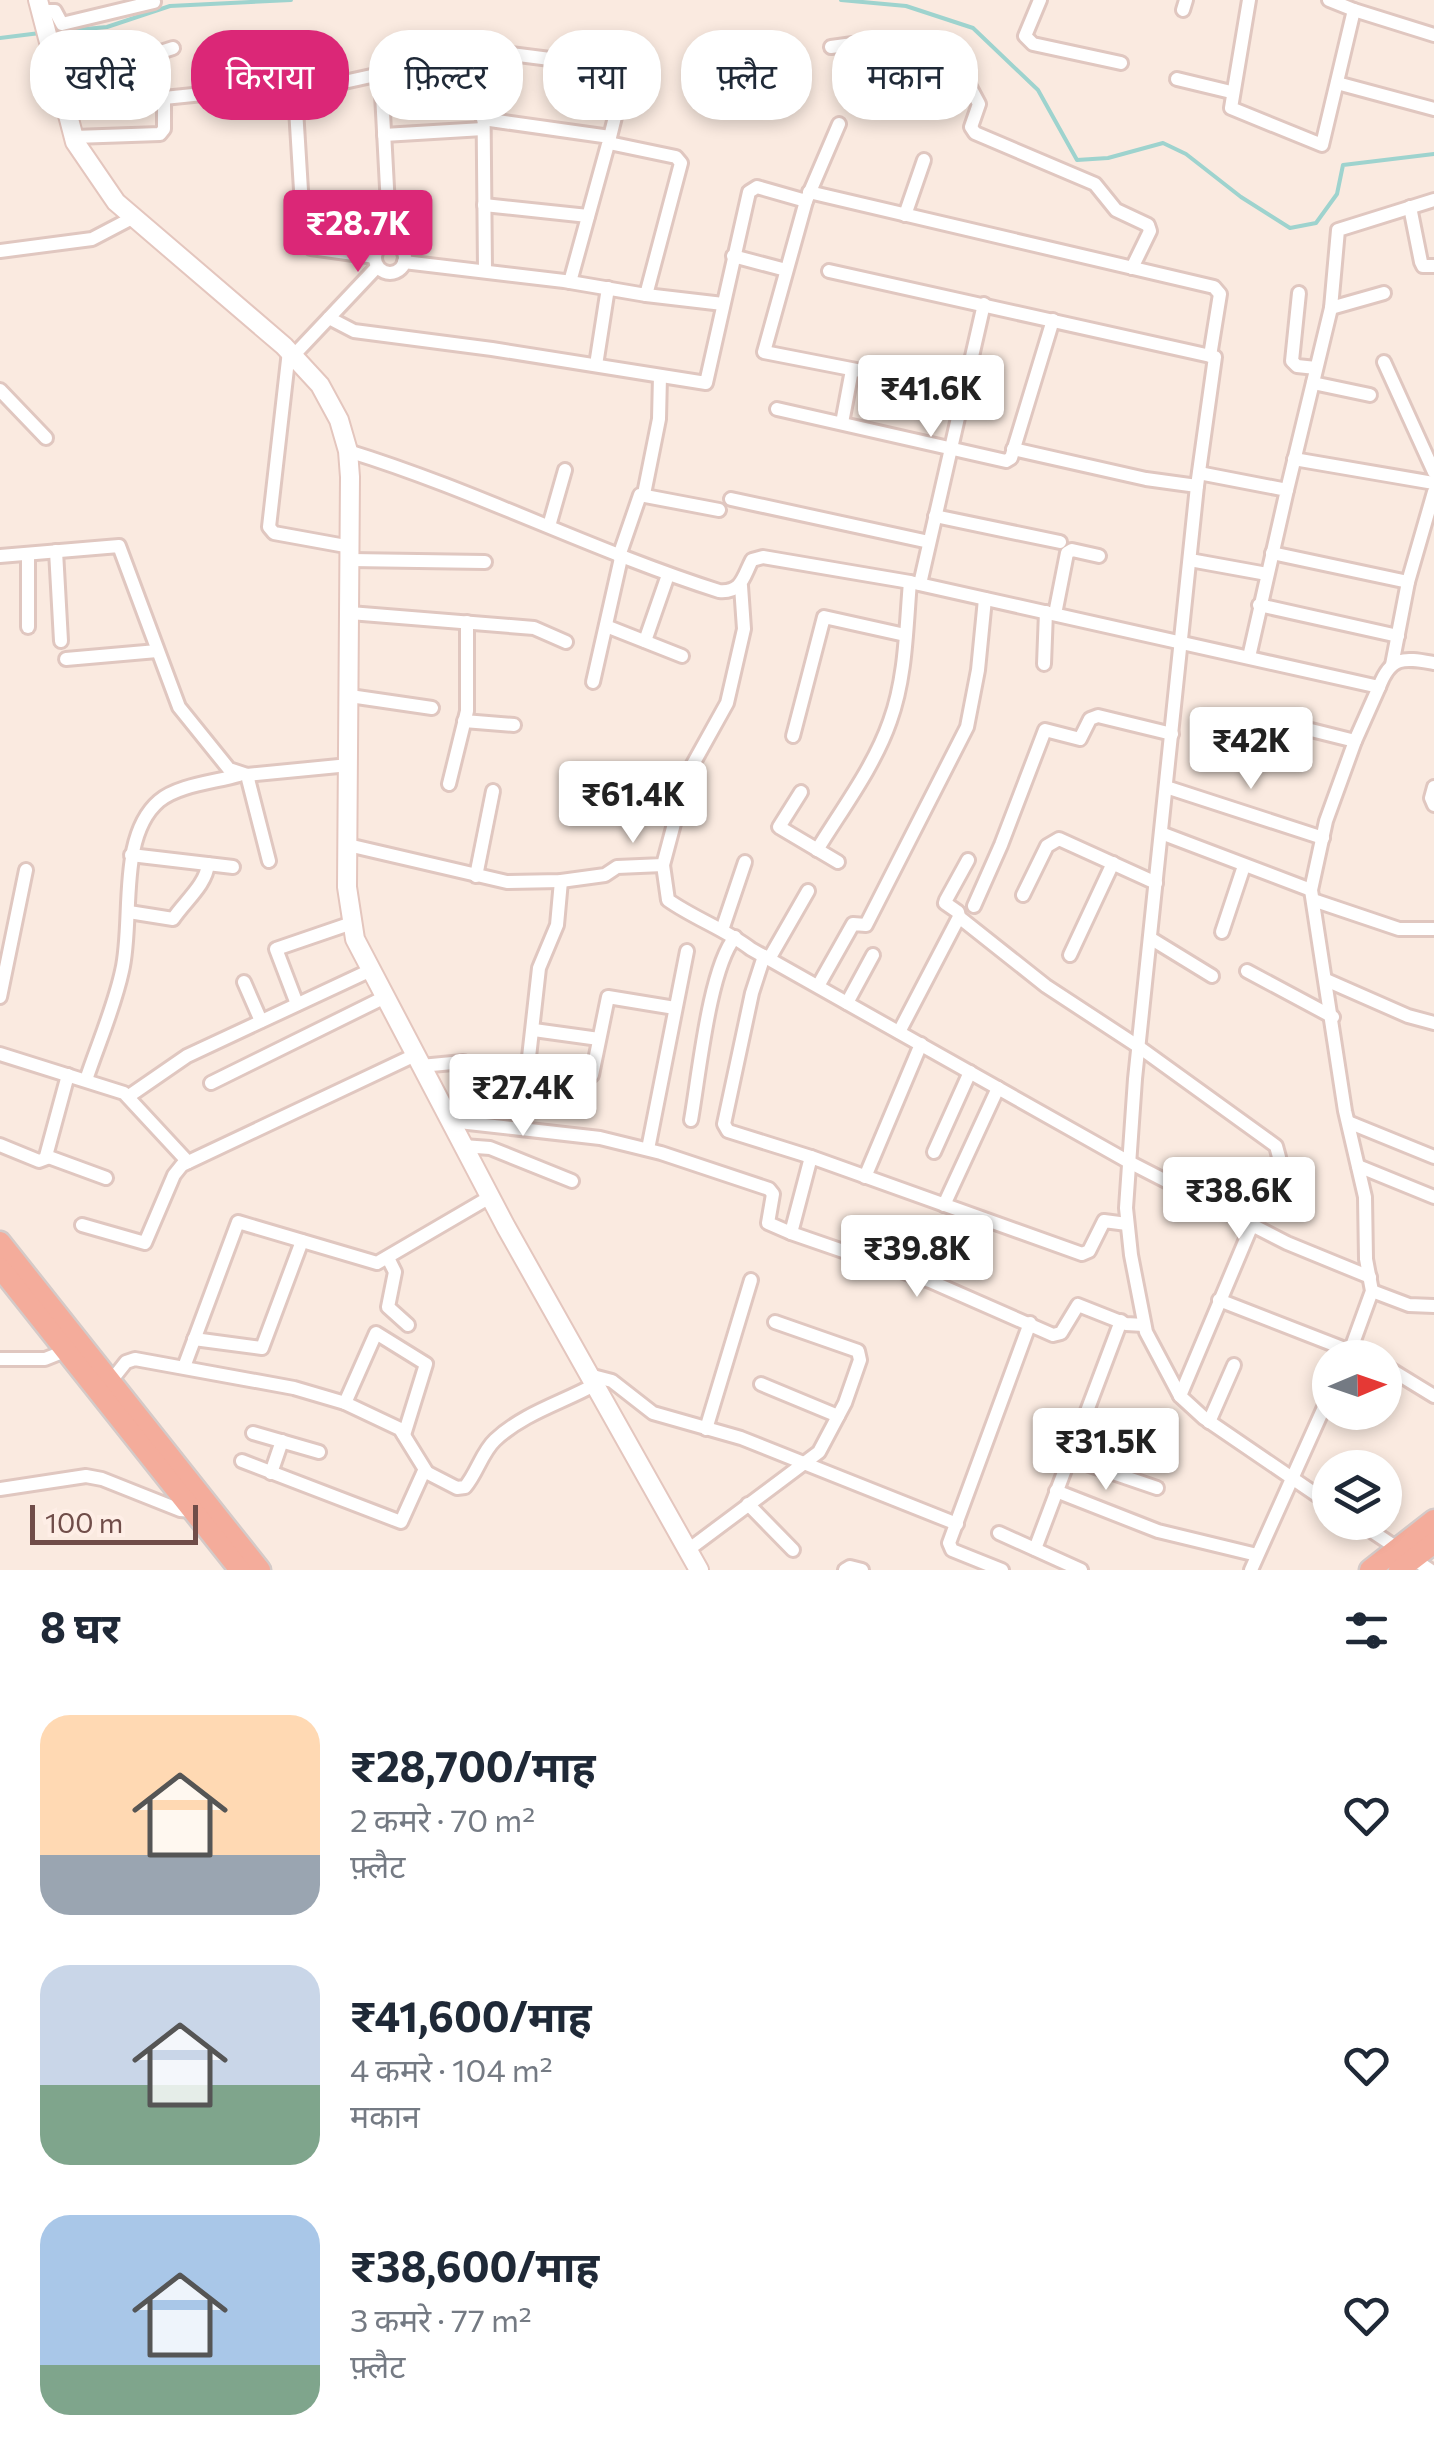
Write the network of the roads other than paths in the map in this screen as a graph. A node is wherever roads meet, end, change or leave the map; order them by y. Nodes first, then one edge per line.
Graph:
1 (1040, 0) edge
2 (1249, 0) edge
3 (1328, 0) edge
4 (154, 2) dead end
5 (40, 8) edge
6 (1354, 10) junction
7 (1434, 35) edge
8 (831, 47) dead end
9 (523, 56) edge
10 (1121, 63) dead end
11 (369, 77) edge
12 (1176, 79) dead end
13 (1337, 83) junction
14 (1231, 92) junction
15 (191, 95) edge
16 (1434, 109) edge
17 (70, 120) edge
18 (383, 120) edge
19 (483, 120) edge
20 (483, 124) junction
21 (840, 124) dead end
22 (384, 135) junction
23 (74, 137) junction
24 (610, 140) junction
25 (924, 160) dead end
26 (808, 197) junction
27 (1434, 200) edge
28 (484, 205) junction
29 (1410, 206) junction
30 (905, 215) junction
31 (588, 216) junction
32 (134, 217) junction
33 (390, 244) junction
34 (0, 251) edge
35 (732, 256) junction
36 (376, 262) junction
37 (404, 262) junction
38 (1434, 266) edge
39 (1132, 268) junction
40 (485, 270) junction
41 (786, 270) junction
42 (829, 271) dead end
43 (570, 282) junction
44 (608, 288) junction
45 (1299, 293) dead end
46 (1384, 293) dead end
47 (646, 295) junction
48 (723, 304) junction
49 (984, 304) junction
50 (1331, 308) junction
51 (329, 318) junction
52 (1053, 320) junction
53 (291, 354) junction
54 (1210, 356) junction
55 (1384, 362) dead end
56 (596, 364) junction
57 (1316, 368) junction
58 (852, 370) junction
59 (660, 376) junction
60 (1312, 383) junction
61 (0, 390) edge
62 (964, 392) junction
63 (1370, 395) dead end
64 (777, 409) dead end
65 (842, 423) junction
66 (46, 438) dead end
67 (952, 446) junction
68 (1013, 449) junction
69 (348, 451) junction
70 (1294, 458) junction
71 (565, 470) dead end
72 (1434, 472) edge
73 (1198, 480) junction
74 (1434, 483) edge
75 (1287, 490) junction
76 (1434, 492) edge
77 (644, 494) junction
78 (731, 499) dead end
79 (719, 510) dead end
80 (935, 516) junction
81 (549, 526) junction
82 (929, 542) junction
83 (1060, 542) dead end
84 (56, 552) junction
85 (1272, 553) junction
86 (28, 554) junction
87 (351, 554) junction
88 (0, 556) edge
89 (1098, 556) dead end
90 (620, 557) junction
91 (1190, 560) junction
92 (485, 562) dead end
93 (1266, 574) junction
94 (668, 575) junction
95 (1408, 582) junction
96 (915, 583) junction
97 (740, 586) junction
98 (985, 598) junction
99 (1259, 605) junction
100 (350, 613) junction
101 (1050, 613) junction
102 (467, 622) junction
103 (606, 626) junction
104 (28, 627) dead end
105 (905, 635) junction
106 (1398, 636) junction
107 (645, 641) junction
108 (61, 642) dead end
109 (566, 642) dead end
110 (1182, 642) junction
111 (158, 651) junction
112 (682, 656) dead end
113 (1250, 657) junction
114 (66, 659) dead end
115 (1434, 663) edge
116 (1044, 664) dead end
117 (1392, 664) junction
118 (594, 682) dead end
119 (1379, 687) junction
120 (350, 696) junction
121 (432, 708) dead end
122 (464, 721) junction
123 (1287, 724) dead end
124 (514, 725) dead end
125 (1172, 734) junction
126 (793, 736) dead end
127 (1355, 741) junction
128 (349, 765) junction
129 (243, 775) junction
130 (450, 784) dead end
131 (1166, 787) junction
132 (1434, 788) edge
133 (493, 791) dead end
134 (801, 792) dead end
135 (1434, 805) edge
136 (1161, 834) junction
137 (1323, 838) junction
138 (348, 845) junction
139 (817, 850) junction
140 (132, 855) junction
141 (968, 860) dead end
142 (270, 862) dead end
143 (745, 862) dead end
144 (838, 862) dead end
145 (208, 864) junction
146 (1113, 864) junction
147 (663, 865) junction
148 (1244, 866) junction
149 (233, 867) dead end
150 (26, 870) dead end
151 (476, 876) junction
152 (561, 880) junction
153 (1156, 883) junction
154 (808, 891) dead end
155 (1312, 895) junction
156 (1023, 896) dead end
157 (974, 906) dead end
158 (129, 912) junction
159 (959, 917) junction
160 (352, 922) junction
161 (1434, 929) edge
162 (1222, 932) dead end
163 (728, 933) junction
164 (1150, 938) junction
165 (686, 951) dead end
166 (873, 955) dead end
167 (1070, 955) dead end
168 (767, 958) junction
169 (371, 970) junction
170 (1248, 972) dead end
171 (1212, 976) dead end
172 (1326, 980) junction
173 (244, 982) dead end
174 (818, 986) junction
175 (0, 997) edge
176 (385, 998) junction
177 (847, 1003) junction
178 (297, 1004) junction
179 (676, 1008) junction
180 (1333, 1017) junction
181 (261, 1022) junction
182 (1434, 1023) edge
183 (534, 1030) junction
184 (899, 1032) junction
185 (599, 1039) junction
186 (921, 1044) junction
187 (1139, 1047) junction
188 (0, 1054) edge
189 (418, 1061) junction
190 (970, 1072) junction
191 (68, 1075) junction
192 (555, 1075) dead end
193 (86, 1080) junction
194 (211, 1083) dead end
195 (998, 1088) junction
196 (129, 1096) junction
197 (691, 1120) dead end
198 (450, 1121) junction
199 (1348, 1122) junction
200 (0, 1145) edge
201 (463, 1146) junction
202 (648, 1149) junction
203 (934, 1152) dead end
204 (1434, 1156) edge
205 (811, 1157) junction
206 (48, 1158) junction
207 (188, 1162) junction
208 (1129, 1162) junction
209 (1358, 1166) junction
210 (866, 1177) junction
211 (106, 1178) dead end
212 (572, 1182) dead end
213 (771, 1190) junction
214 (490, 1197) junction
215 (800, 1197) junction
216 (1434, 1197) edge
217 (944, 1205) junction
218 (1248, 1222) junction
219 (1127, 1224) junction
220 (82, 1225) dead end
221 (791, 1233) junction
222 (302, 1241) junction
223 (0, 1242) edge
224 (388, 1258) junction
225 (0, 1268) edge
226 (751, 1280) dead end
227 (1371, 1284) junction
228 (1219, 1300) junction
229 (1434, 1306) edge
230 (1121, 1321) junction
231 (775, 1322) dead end
232 (1030, 1324) junction
233 (408, 1325) dead end
234 (1144, 1325) junction
235 (194, 1340) junction
236 (1320, 1340) edge
237 (1354, 1340) edge
238 (73, 1346) junction
239 (0, 1359) edge
240 (1234, 1365) dead end
241 (184, 1367) junction
242 (1402, 1376) edge
243 (592, 1380) junction
244 (111, 1381) junction
245 (761, 1384) dead end
246 (1180, 1396) junction
247 (1434, 1396) edge
248 (345, 1402) junction
249 (838, 1416) junction
250 (1210, 1422) junction
251 (706, 1429) junction
252 (1313, 1430) edge
253 (253, 1433) dead end
254 (404, 1435) junction
255 (282, 1441) junction
256 (319, 1452) dead end
257 (1069, 1458) junction
258 (242, 1462) dead end
259 (806, 1462) junction
260 (426, 1471) junction
261 (272, 1473) junction
262 (1291, 1477) junction
263 (1157, 1488) dead end
264 (0, 1490) edge
265 (1056, 1492) junction
266 (1312, 1492) edge
267 (748, 1504) junction
268 (193, 1511) junction
269 (1434, 1520) edge
270 (957, 1524) junction
271 (999, 1532) dead end
272 (1381, 1540) edge
273 (1434, 1544) edge
274 (1035, 1549) junction
275 (688, 1550) junction
276 (793, 1550) dead end
277 (1257, 1555) junction
278 (1410, 1562) edge
279 (240, 1570) edge
280 (260, 1570) edge
281 (699, 1570) edge
282 (845, 1570) edge
283 (862, 1570) edge
284 (1002, 1570) edge
285 (1081, 1570) edge
286 (1251, 1570) edge
287 (1370, 1570) edge

1 - 10 street
2 - 14 street
3 - 6 street
4 - 5 street
6 - 7 street
6 - 13 street
8 - 39 street
9 - 24 street
11 - 36 street
12 - 14 street
13 - 14 street
13 - 16 street
15 - 23 street
17 - 23 main road
18 - 22 street
19 - 20 street
20 - 22 street
20 - 24 street
20 - 28 street
21 - 26 street
22 - 33 street
23 - 32 main road
24 - 31 street
24 - 47 street
25 - 30 street
26 - 30 street
26 - 35 street
26 - 41 street
27 - 29 street
28 - 31 street
28 - 40 street
29 - 38 street
29 - 50 street
30 - 39 street
31 - 43 street
32 - 34 street
32 - 53 main road
33 - 36 street
33 - 37 street
35 - 41 street
35 - 48 street
36 - 37 street
36 - 51 street
37 - 40 street
39 - 54 street
40 - 43 street
41 - 58 street
42 - 49 street
43 - 44 street
44 - 47 street
44 - 56 street
45 - 57 street
46 - 50 street
47 - 48 street
48 - 59 street
49 - 52 street
49 - 62 street
50 - 57 street
51 - 53 street
51 - 56 street
52 - 54 street
52 - 68 street
53 - 69 main road
53 - 87 street
54 - 73 street
55 - 72 street
56 - 59 street
57 - 60 street
58 - 62 street
58 - 65 street
59 - 77 street
60 - 63 street
60 - 70 street
61 - 66 street
62 - 67 street
64 - 65 street
65 - 67 street
67 - 68 street
67 - 80 street
68 - 73 street
69 - 81 street
69 - 87 main road
70 - 74 street
70 - 75 street
71 - 81 street
73 - 75 street
73 - 91 street
75 - 85 street
76 - 95 street
77 - 79 street
77 - 90 street
78 - 82 street
80 - 82 street
80 - 83 street
81 - 90 street
82 - 96 street
84 - 86 street
84 - 108 street
84 - 111 street
85 - 93 street
85 - 95 street
86 - 88 street
86 - 104 street
87 - 92 street
87 - 100 main road
89 - 101 street
90 - 94 street
90 - 103 street
91 - 93 street
91 - 110 street
93 - 99 street
94 - 97 street
94 - 107 street
95 - 106 street
96 - 97 street
96 - 98 street
96 - 105 street
97 - 147 street
98 - 101 street
98 - 174 street
99 - 106 street
99 - 113 street
100 - 102 street
100 - 120 main road
101 - 110 street
101 - 116 street
102 - 109 street
102 - 122 street
103 - 107 street
103 - 118 street
105 - 126 street
105 - 139 street
106 - 117 street
107 - 112 street
110 - 113 street
110 - 125 street
111 - 114 street
111 - 129 street
113 - 119 street
115 - 117 street
117 - 119 street
119 - 127 street
120 - 121 street
120 - 128 main road
122 - 124 street
122 - 130 street
123 - 127 street
125 - 131 street
125 - 157 street
127 - 137 street
128 - 129 street
128 - 138 main road
129 - 140 street
129 - 142 street
131 - 136 street
131 - 137 street
132 - 135 street
133 - 151 street
134 - 139 street
136 - 148 street
136 - 153 street
137 - 155 street
138 - 151 street
138 - 160 main road
139 - 144 street
140 - 145 street
140 - 158 street
141 - 159 street
143 - 163 street
145 - 149 street
145 - 158 street
146 - 153 street
146 - 156 street
146 - 167 street
147 - 152 street
147 - 163 street
148 - 155 street
148 - 162 street
150 - 175 street
151 - 152 street
152 - 183 street
153 - 164 street
154 - 168 street
155 - 161 street
155 - 172 street
158 - 193 street
159 - 184 street
159 - 187 street
160 - 169 main road
160 - 178 street
163 - 168 street
163 - 197 street
164 - 171 street
164 - 187 street
165 - 179 street
166 - 177 street
168 - 174 street
168 - 205 street
169 - 176 main road
169 - 178 street
170 - 180 street
172 - 180 street
172 - 182 street
173 - 181 street
174 - 177 street
176 - 189 main road
176 - 194 street
177 - 184 street
178 - 181 street
179 - 185 street
179 - 202 street
180 - 199 street
181 - 196 street
183 - 185 street
183 - 189 street
184 - 186 street
185 - 192 street
186 - 190 street
186 - 210 street
187 - 208 street
187 - 218 street
188 - 191 street
189 - 198 main road
189 - 207 street
190 - 195 street
190 - 203 street
191 - 193 street
191 - 206 street
193 - 196 street
195 - 208 street
195 - 217 street
196 - 207 street
198 - 201 main road
198 - 202 street
199 - 204 street
199 - 209 street
200 - 206 street
201 - 212 street
201 - 214 main road
202 - 213 street
205 - 210 street
205 - 215 street
206 - 211 street
207 - 220 street
208 - 218 street
208 - 219 street
209 - 216 street
209 - 227 street
210 - 217 street
213 - 215 street
213 - 221 street
214 - 224 street
214 - 243 main road
215 - 221 street
217 - 219 street
218 - 227 street
218 - 228 street
219 - 234 street
221 - 232 street
222 - 224 street
222 - 235 street
222 - 235 street
223 - 238 highway
224 - 233 street
225 - 238 highway
226 - 251 street
227 - 229 street
227 - 237 street
228 - 236 street
228 - 246 street
230 - 232 street
230 - 234 street
230 - 257 street
231 - 249 street
232 - 270 street
234 - 246 street
235 - 241 street
238 - 239 street
238 - 244 highway
238 - 268 highway
240 - 250 street
241 - 244 street
241 - 248 street
242 - 247 street
243 - 251 street
243 - 260 street
243 - 275 main road
244 - 280 highway
245 - 249 street
246 - 250 street
248 - 254 street
248 - 254 street
249 - 259 street
250 - 262 street
251 - 259 street
252 - 262 street
253 - 255 street
254 - 260 street
255 - 256 street
255 - 261 street
257 - 263 street
257 - 265 street
258 - 261 street
259 - 267 street
259 - 270 street
260 - 261 street
262 - 266 street
262 - 277 street
264 - 268 street
265 - 274 street
265 - 277 street
267 - 275 street
267 - 276 street
268 - 279 highway
269 - 278 highway
270 - 284 street
271 - 274 street
272 - 278 street
273 - 278 highway
274 - 285 street
275 - 281 main road
277 - 286 street
278 - 287 highway
282 - 283 street

